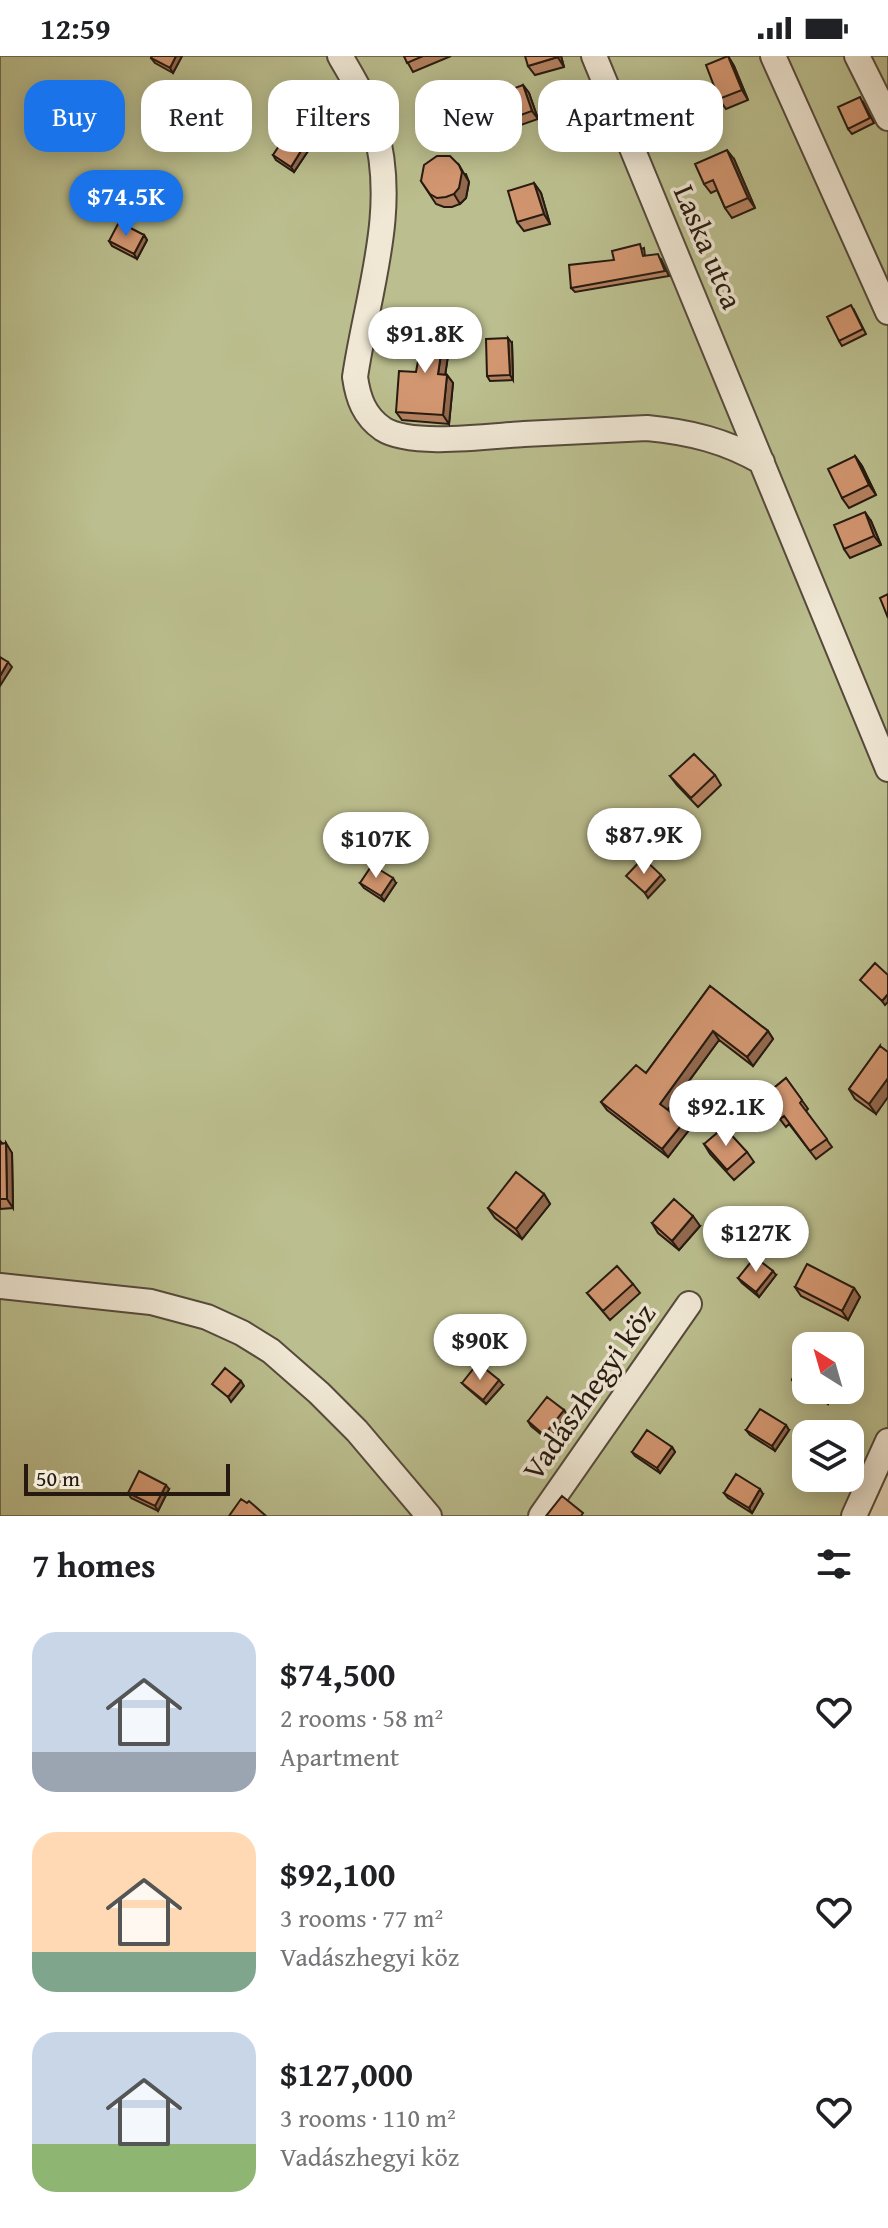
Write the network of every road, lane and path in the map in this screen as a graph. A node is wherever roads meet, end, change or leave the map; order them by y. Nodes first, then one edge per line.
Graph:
1 (340, 56) edge
2 (594, 56) edge
3 (773, 56) edge
4 (857, 56) edge
5 (888, 118) edge
6 (888, 312) edge
7 (762, 462) junction
8 (888, 769) edge
9 (0, 1286) edge
10 (689, 1304) dead end
11 (888, 1441) edge
12 (429, 1516) edge
13 (541, 1516) edge
14 (854, 1516) edge

1 - 7 street
2 - 7 street, Laska utca
3 - 6 street
4 - 5 street
7 - 8 street, Laska utca
9 - 12 street
10 - 13 street, Vadászhegyi köz
11 - 14 street

